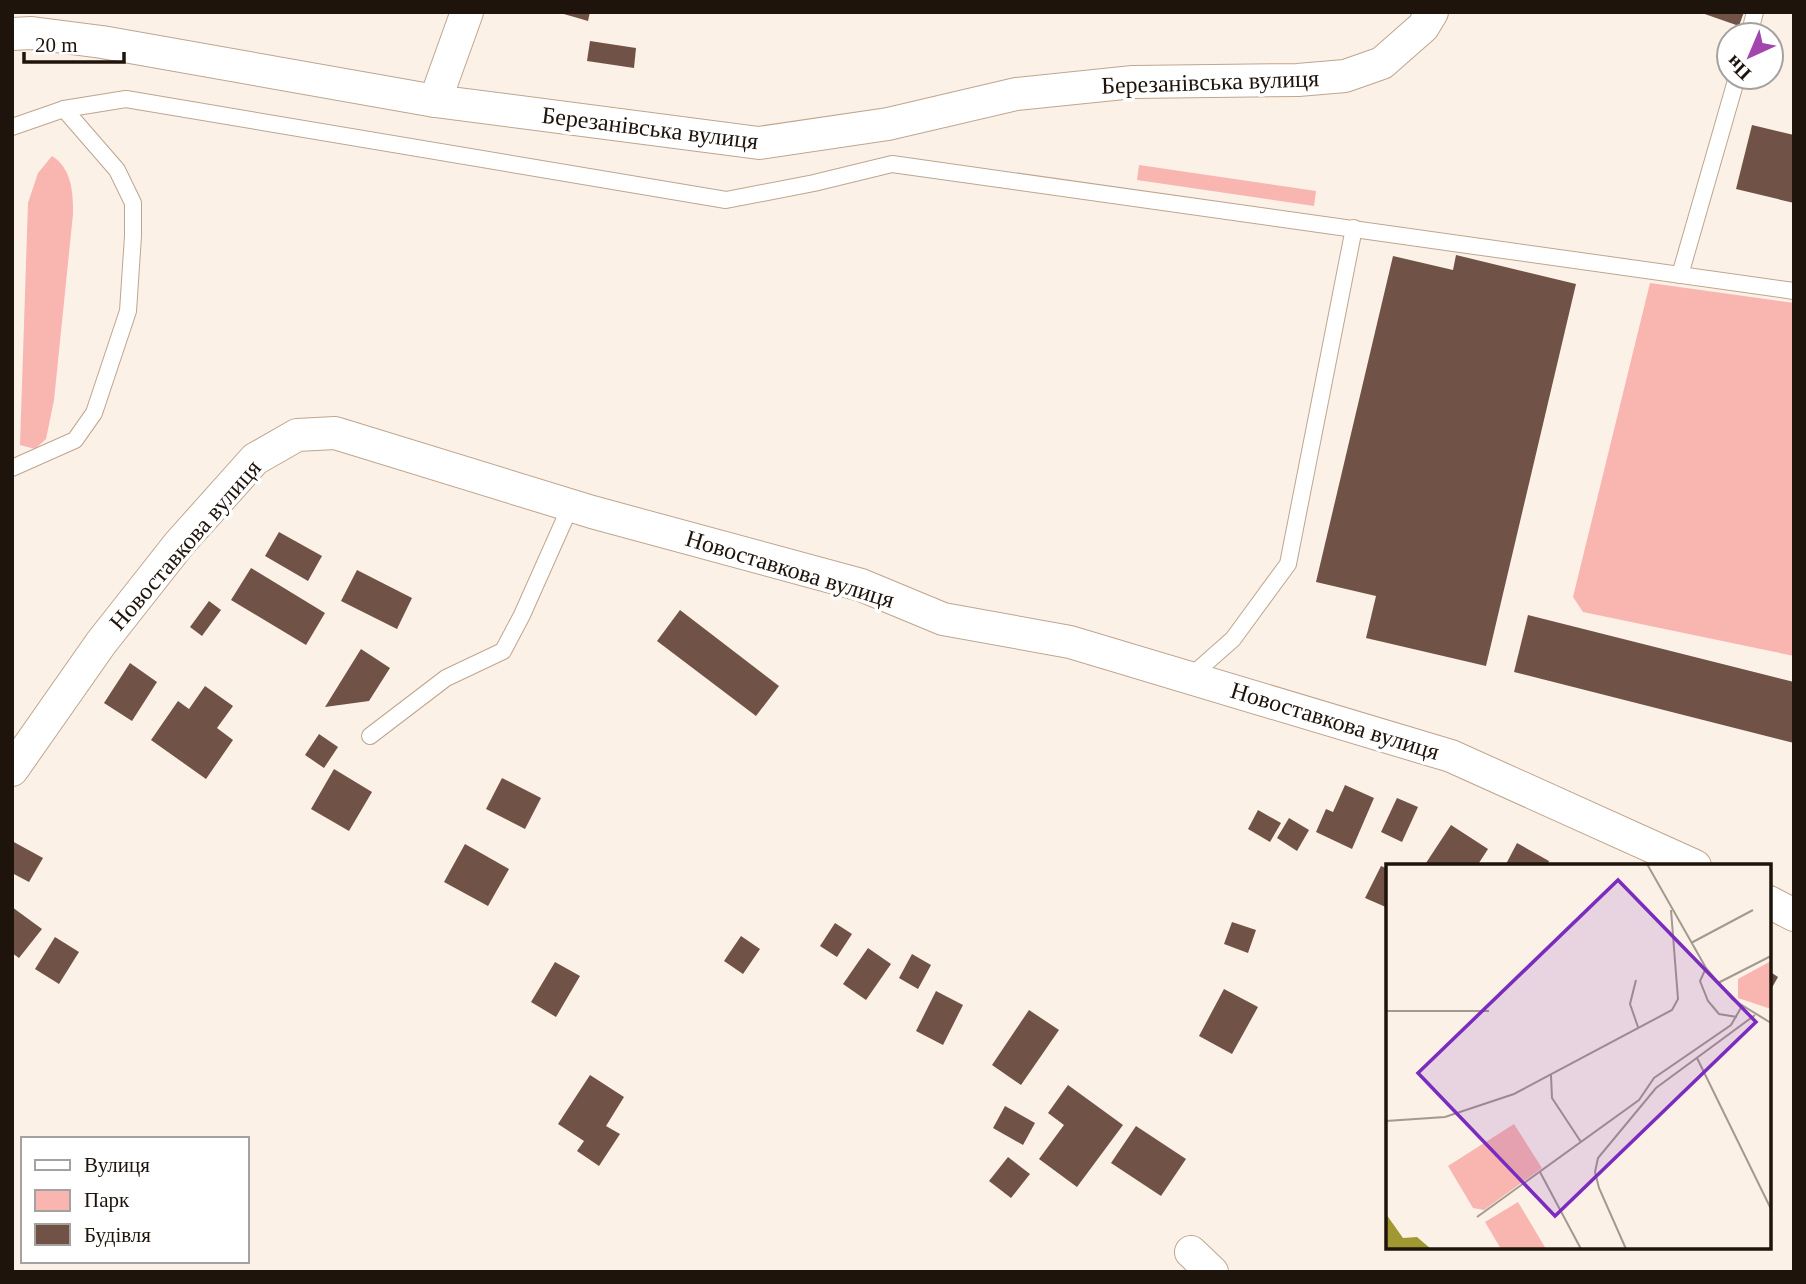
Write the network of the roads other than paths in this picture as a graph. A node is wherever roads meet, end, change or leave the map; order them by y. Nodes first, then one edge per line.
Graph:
1 (467, 12) edge
2 (1432, 12) edge
3 (12, 34) edge
4 (1733, 91) edge
5 (435, 101) junction
6 (64, 109) junction
7 (12, 127) edge
8 (1354, 228) junction
9 (1680, 275) junction
10 (1794, 291) edge
11 (12, 468) edge
12 (571, 505) junction
13 (1190, 677) junction
14 (370, 736) dead end
15 (12, 770) edge
16 (1691, 864) edge
17 (1771, 903) edge
18 (1794, 915) edge

1 - 5 street
2 - 5 street, Березанівська вулиця
3 - 5 street, Березанівська вулиця
4 - 9 lane
6 - 7 lane
6 - 8 lane
6 - 11 lane
8 - 9 lane
8 - 13 lane
9 - 10 lane
12 - 13 street, Новоставкова вулиця
12 - 14 lane
12 - 15 street, Новоставкова вулиця
13 - 16 street, Новоставкова вулиця
17 - 18 street

